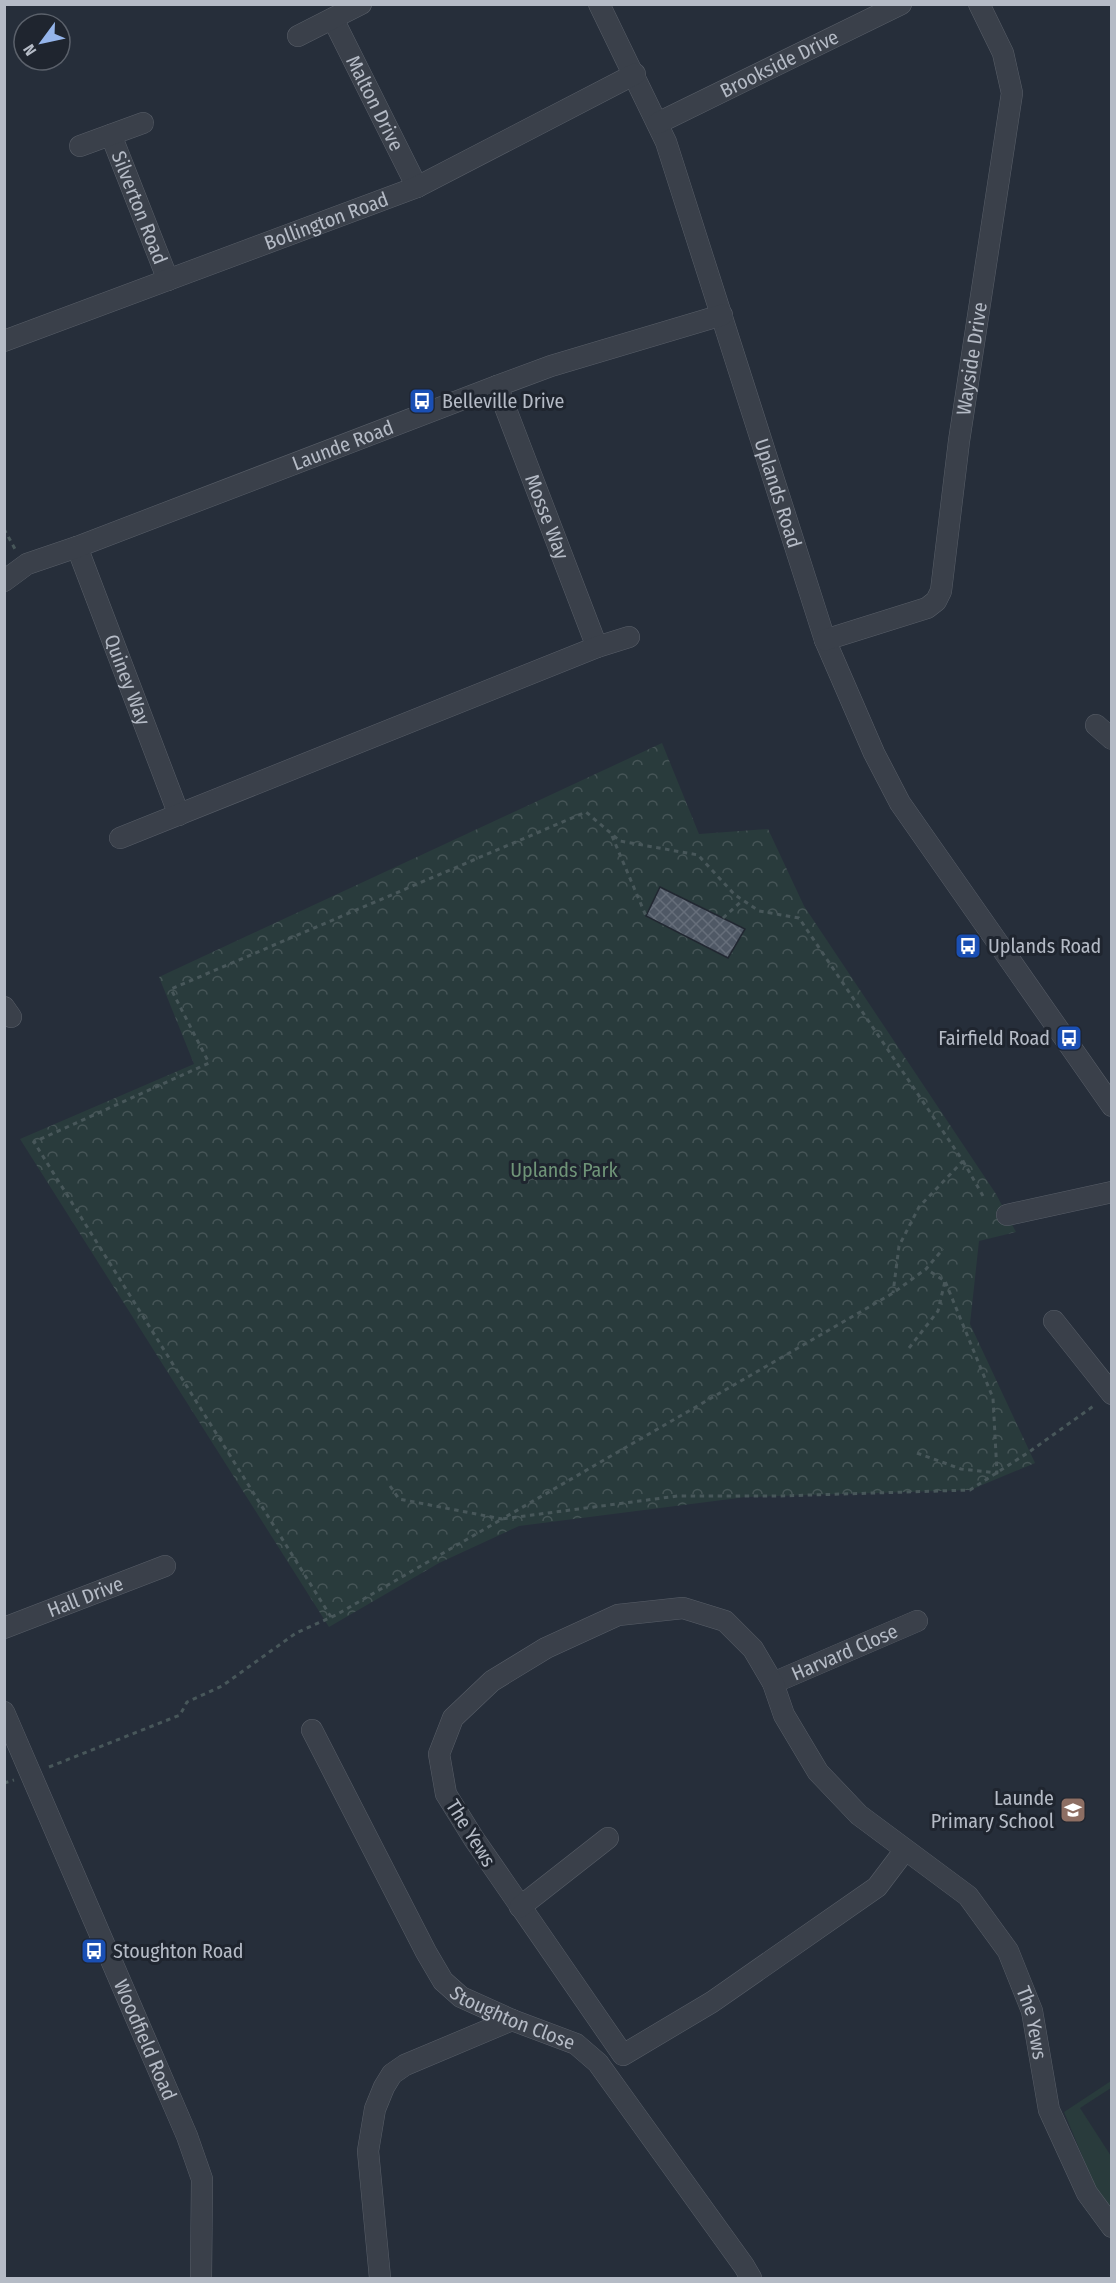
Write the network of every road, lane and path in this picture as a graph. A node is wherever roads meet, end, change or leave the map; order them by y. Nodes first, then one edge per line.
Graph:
1 (360, 4) edge
2 (599, 4) edge
3 (901, 4) edge
4 (979, 4) edge
5 (333, 19) junction
6 (298, 36) dead end
7 (635, 74) junction
8 (143, 123) dead end
9 (658, 123) junction
10 (111, 135) junction
11 (80, 146) dead end
12 (417, 187) junction
13 (168, 280) junction
14 (723, 315) junction
15 (4, 341) edge
16 (497, 386) junction
17 (77, 547) junction
18 (4, 581) edge
19 (628, 637) dead end
20 (825, 640) junction
21 (597, 647) junction
22 (178, 815) junction
23 (612, 835) junction
24 (120, 838) dead end
25 (743, 900) junction
26 (646, 916) dead end
27 (723, 918) dead end
28 (1112, 1106) edge
29 (963, 1161) junction
30 (1112, 1192) edge
31 (983, 1196) dead end
32 (1007, 1215) dead end
33 (944, 1249) dead end
34 (926, 1269) junction
35 (945, 1281) junction
36 (893, 1293) junction
37 (1054, 1321) dead end
38 (909, 1348) dead end
39 (1112, 1394) edge
40 (917, 1453) dead end
41 (997, 1473) junction
42 (390, 1486) dead end
43 (502, 1519) junction
44 (165, 1566) dead end
45 (331, 1617) junction
46 (917, 1621) dead end
47 (4, 1628) edge
48 (773, 1683) junction
49 (4, 1712) edge
50 (312, 1730) dead end
51 (31, 1774) junction
52 (4, 1783) edge
53 (608, 1838) dead end
54 (905, 1850) junction
55 (520, 1907) junction
56 (512, 2020) junction
57 (1112, 2227) edge
58 (201, 2278) edge
59 (380, 2278) edge
60 (751, 2278) edge

1 - 5 street
2 - 7 street, Uplands Road
3 - 9 street, Brookside Drive
4 - 20 street, Wayside Drive
5 - 6 street
5 - 12 street, Malton Drive
7 - 9 street, Uplands Road
7 - 12 street, Bollington Road
8 - 10 street
9 - 14 street, Uplands Road
10 - 11 street
10 - 13 street, Silverton Road
12 - 13 street, Bollington Road
13 - 15 street, Bollington Road
14 - 16 street, Launde Road
14 - 20 street, Uplands Road
16 - 17 street, Launde Road
16 - 21 street, Mosse Way
17 - 18 street, Launde Road
17 - 22 street, Quiney Way
19 - 21 street
20 - 28 street, Uplands Road
21 - 22 street
22 - 24 street
23 - 25 path
23 - 26 path
23 - 45 path
25 - 27 path
25 - 29 path
29 - 31 path
29 - 36 path
30 - 32 street
33 - 34 path
34 - 35 path
34 - 36 path
35 - 38 path
35 - 41 path
36 - 43 path
37 - 39 street
39 - 41 path
40 - 41 path
41 - 43 path
42 - 43 path
43 - 45 path
44 - 47 street, Hall Drive
45 - 51 path
46 - 48 street, Harvard Close
48 - 54 street, The Yews
48 - 55 street, The Yews
49 - 51 street, Woodfield Road
50 - 56 street, Stoughton Close
51 - 52 path
51 - 58 street, Woodfield Road
53 - 55 street
54 - 55 street, The Yews
54 - 57 street, The Yews
56 - 59 street
56 - 60 street, Stoughton Close

